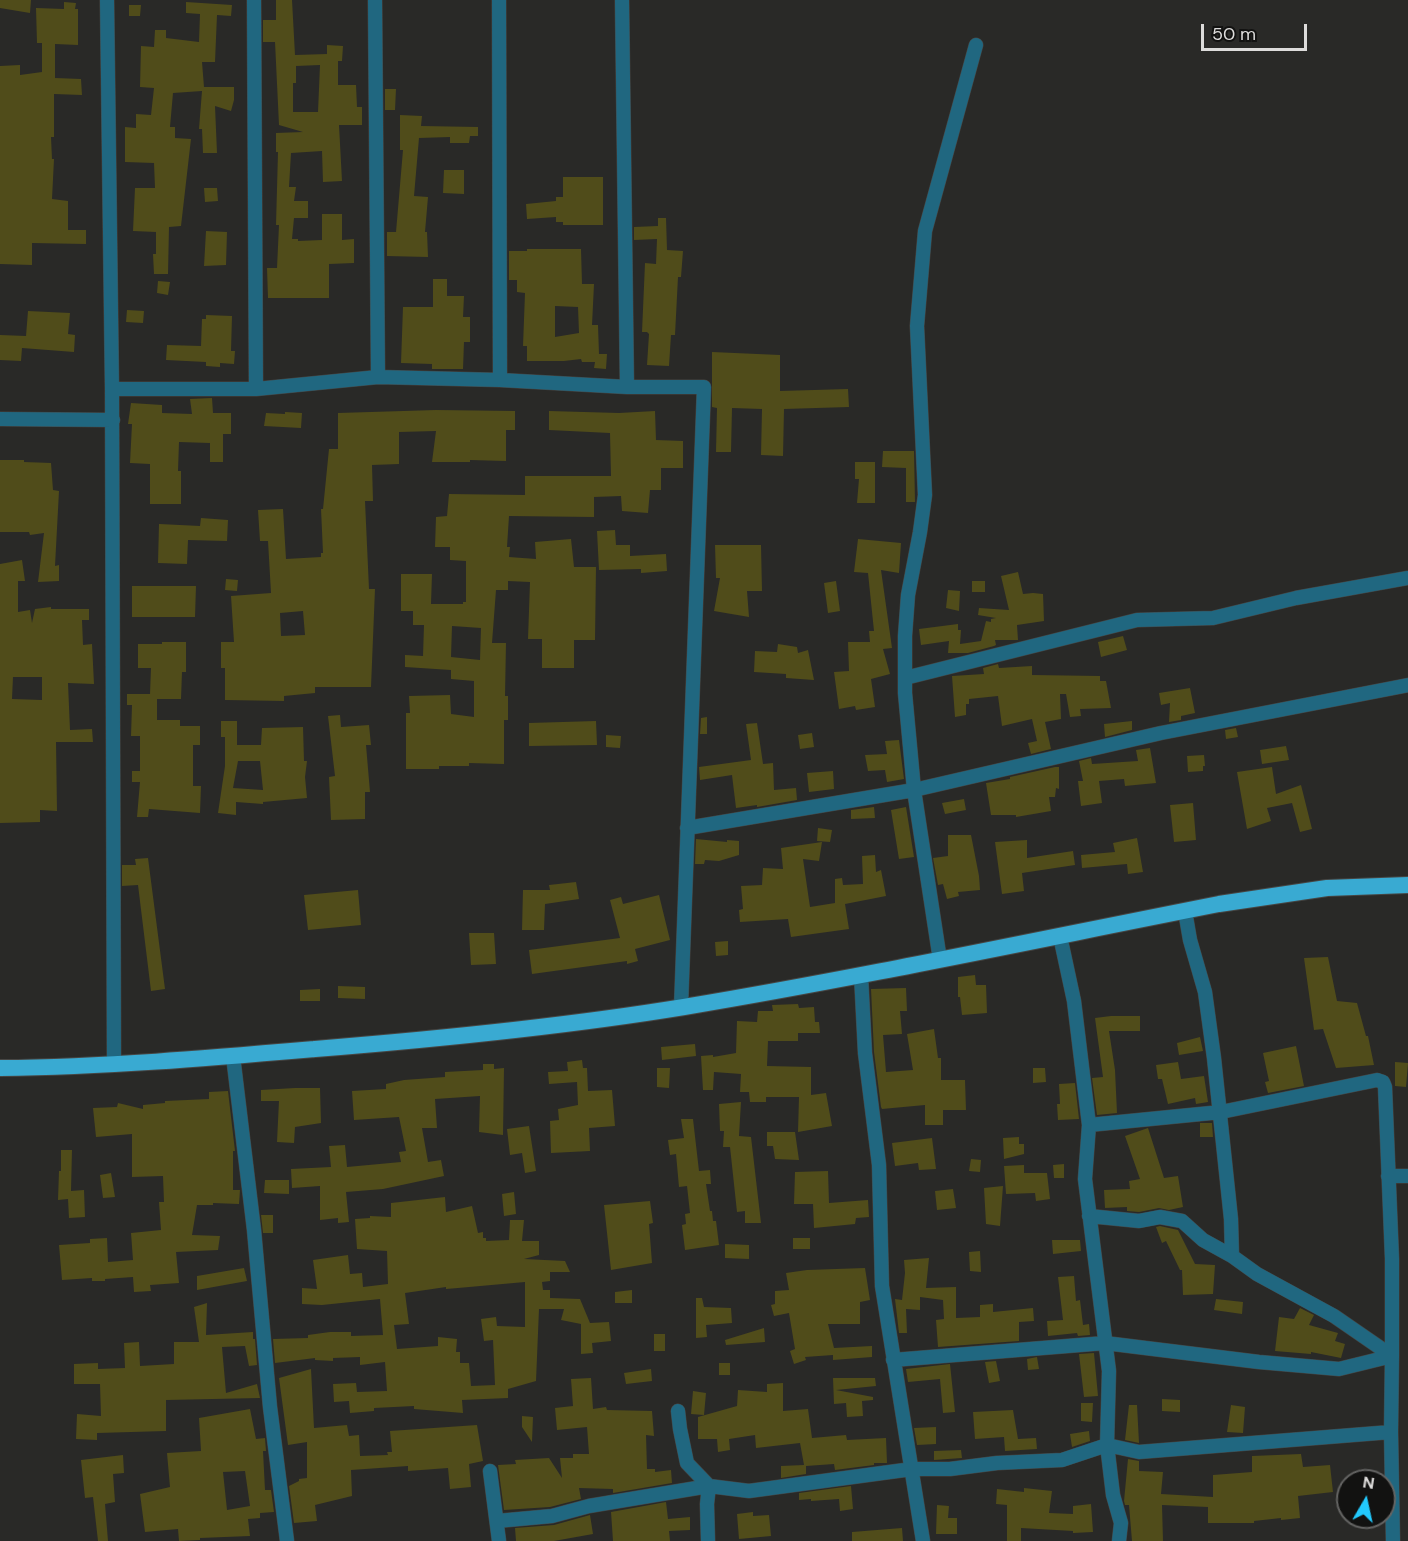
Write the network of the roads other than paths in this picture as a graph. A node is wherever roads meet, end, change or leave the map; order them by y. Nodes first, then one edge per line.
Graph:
1 (107, 0) edge
2 (254, 0) edge
3 (375, 0) edge
4 (499, 0) edge
5 (622, 0) edge
6 (976, 45) dead end
7 (378, 377) junction
8 (500, 380) junction
9 (627, 387) junction
10 (112, 389) junction
11 (256, 389) junction
12 (0, 419) edge
13 (112, 420) junction
14 (1408, 578) edge
15 (905, 678) junction
16 (1408, 686) edge
17 (914, 790) junction
18 (687, 828) junction
19 (1408, 885) edge
20 (1185, 911) junction
21 (1060, 936) junction
22 (940, 960) junction
23 (861, 975) junction
24 (681, 1007) junction
25 (233, 1056) junction
26 (114, 1065) junction
27 (0, 1068) edge
28 (1221, 1112) junction
29 (1089, 1125) junction
30 (1388, 1176) junction
31 (1408, 1176) edge
32 (1089, 1216) junction
33 (1232, 1256) junction
34 (1105, 1343) junction
35 (1392, 1356) junction
36 (893, 1360) junction
37 (678, 1411) dead end
38 (1391, 1432) junction
39 (1107, 1444) junction
40 (912, 1469) junction
41 (490, 1471) dead end
42 (709, 1486) junction
43 (497, 1521) junction
44 (287, 1541) edge
45 (499, 1541) edge
46 (708, 1541) edge
47 (923, 1541) edge
48 (1119, 1541) edge
49 (1394, 1541) edge

1 - 10 street
2 - 11 street
3 - 7 street
4 - 8 street
5 - 9 street
6 - 15 street
7 - 8 street
7 - 11 street
8 - 9 street
9 - 18 street
10 - 11 street
10 - 13 street
12 - 13 street
13 - 26 street
14 - 15 street
15 - 17 street
16 - 17 street
17 - 18 street
17 - 22 street
18 - 24 street
19 - 20 highway
20 - 21 highway
20 - 28 street
21 - 22 highway
21 - 29 street
22 - 23 highway
23 - 24 highway
23 - 36 street
24 - 25 highway
25 - 26 highway
25 - 44 street
26 - 27 highway
28 - 29 street
28 - 30 street
28 - 33 street
29 - 32 street
30 - 31 street
30 - 35 street
32 - 33 street
32 - 34 street
33 - 35 street
34 - 35 street
34 - 36 street
34 - 39 street
35 - 38 street
36 - 40 street
37 - 42 street
38 - 39 street
38 - 49 street
39 - 40 street
39 - 48 street
40 - 42 street
40 - 47 street
41 - 43 street
42 - 43 street
42 - 46 street
43 - 45 street

